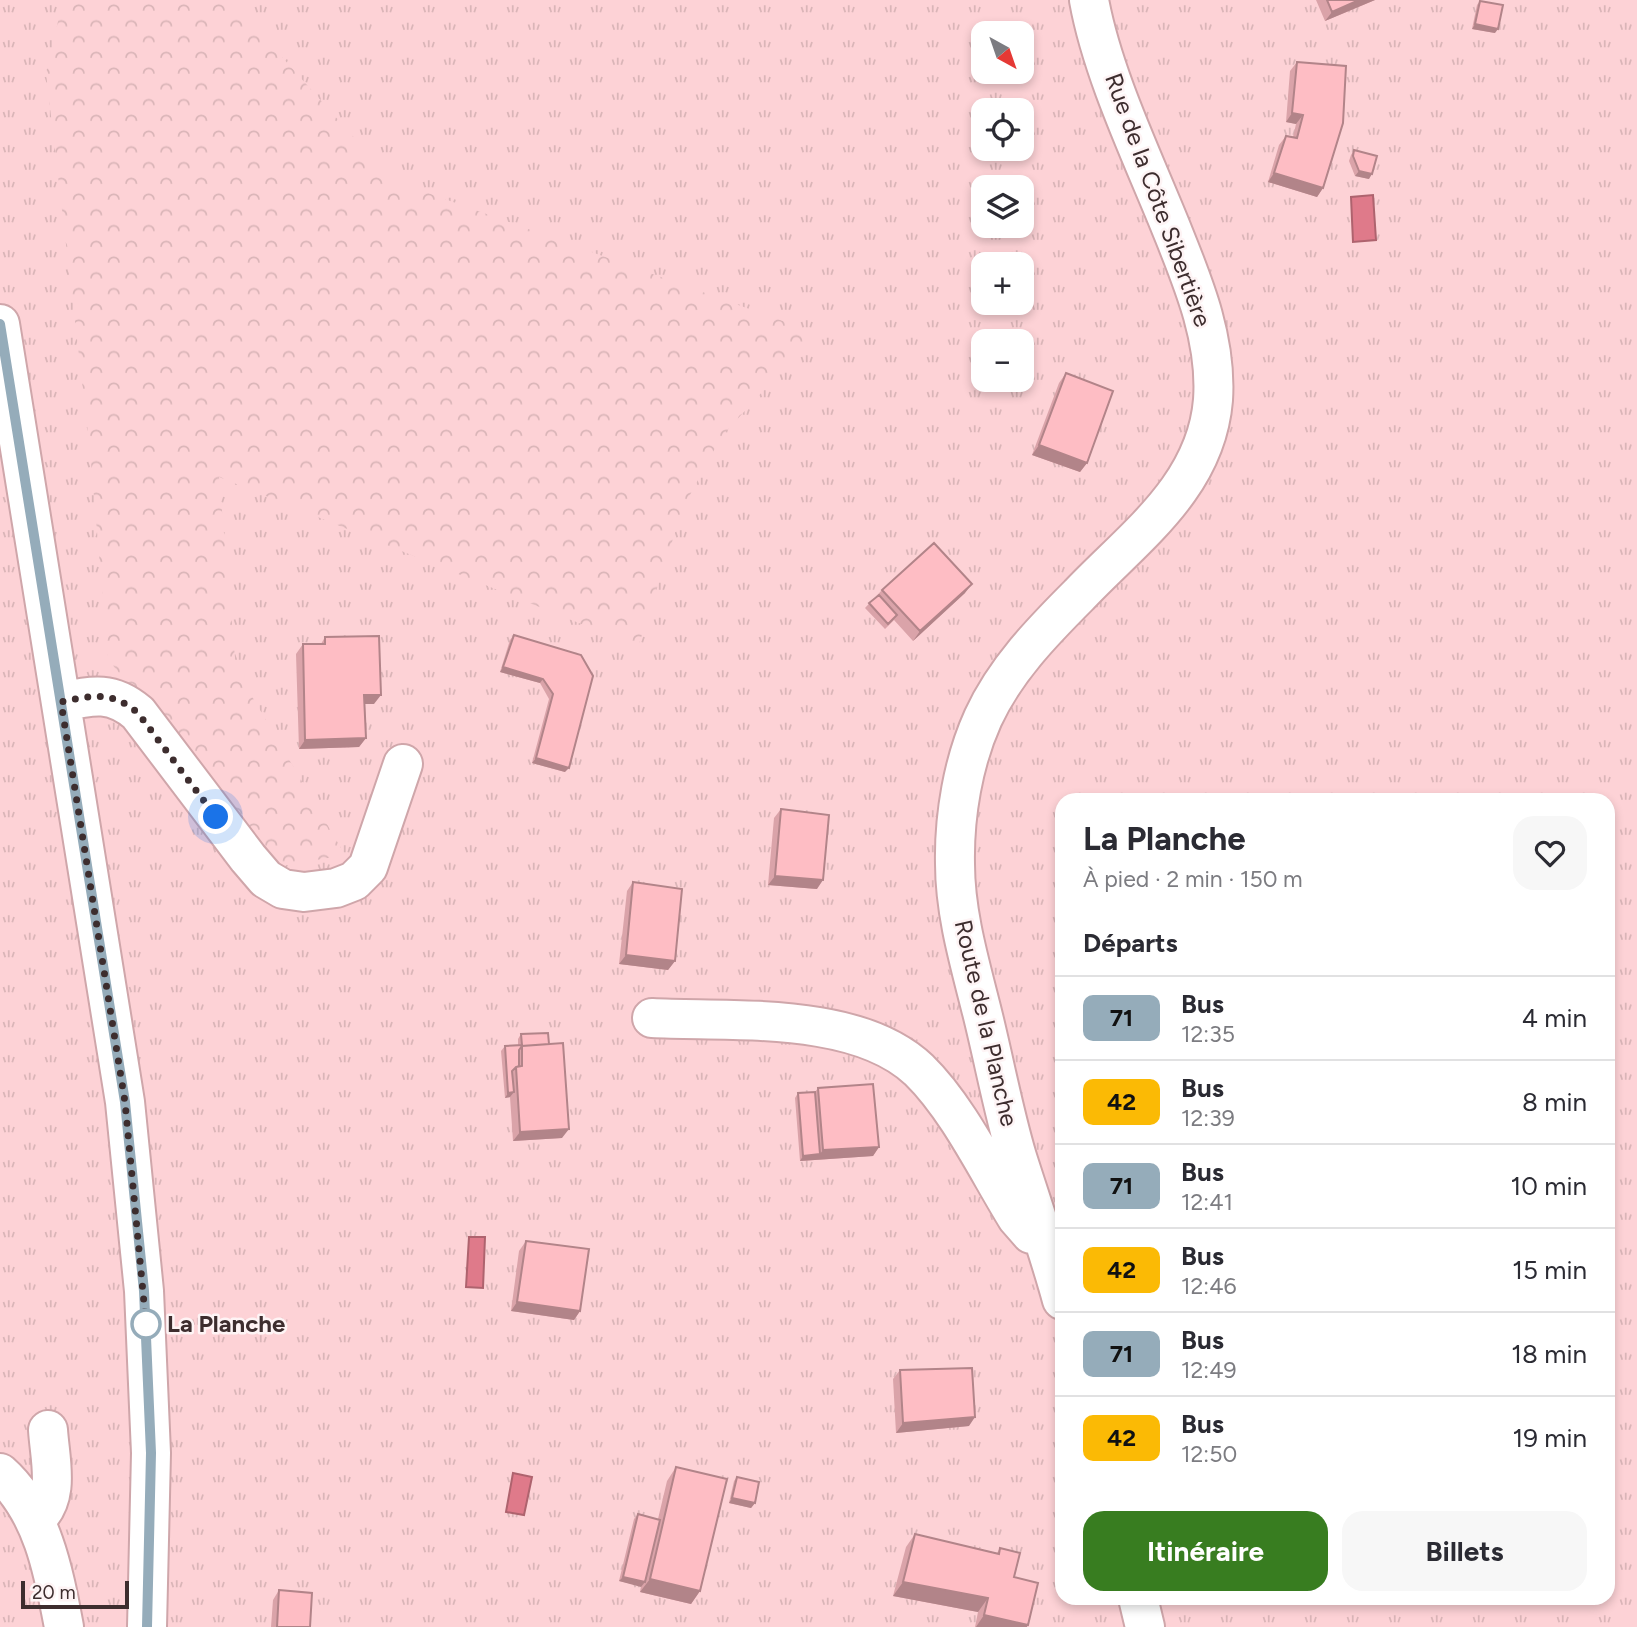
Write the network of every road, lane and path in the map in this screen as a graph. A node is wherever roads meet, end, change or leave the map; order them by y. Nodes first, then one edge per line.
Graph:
1 (1089, 0) edge
2 (0, 324) edge
3 (61, 702) junction
4 (975, 741) joint
5 (403, 764) dead end
6 (652, 1018) dead end
7 (1044, 1234) junction
8 (1055, 1274) edge
9 (48, 1430) dead end
10 (0, 1473) edge
11 (35, 1520) junction
12 (1140, 1605) edge
13 (64, 1627) edge
14 (147, 1627) edge
15 (1146, 1627) edge

1 - 4 street, Rue de la Côte Sibertière
2 - 3 street
3 - 5 street
3 - 14 street
4 - 7 street, Route de la Planche
6 - 7 street
7 - 8 street, Route de la Planche
9 - 11 street
10 - 11 street
11 - 13 street
12 - 15 street

